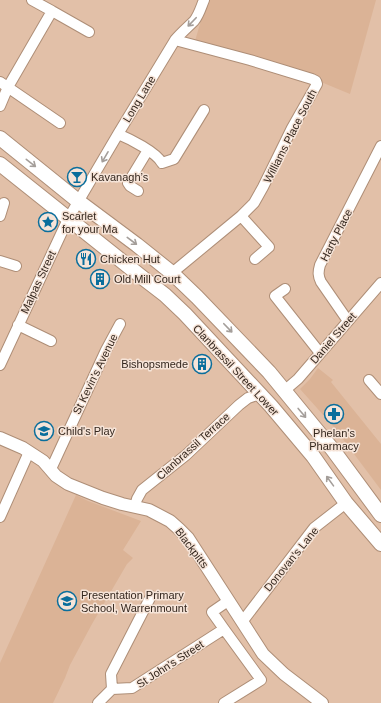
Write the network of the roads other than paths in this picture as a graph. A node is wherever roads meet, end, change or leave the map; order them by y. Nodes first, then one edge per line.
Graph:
1 (32, 0) edge
2 (204, 0) edge
3 (52, 11) junction
4 (89, 32) dead end
5 (175, 40) junction
6 (4, 85) edge
7 (0, 106) edge
8 (204, 110) dead end
9 (60, 123) dead end
10 (118, 134) junction
11 (0, 138) edge
12 (381, 146) edge
13 (148, 150) junction
14 (0, 164) edge
15 (138, 191) dead end
16 (78, 201) junction
17 (4, 203) dead end
18 (0, 216) edge
19 (241, 216) junction
20 (68, 219) junction
21 (255, 259) dead end
22 (0, 261) edge
23 (16, 266) dead end
24 (172, 273) junction
25 (381, 283) edge
26 (285, 289) dead end
27 (348, 321) junction
28 (120, 324) dead end
29 (18, 325) junction
30 (51, 341) dead end
31 (320, 353) junction
32 (0, 364) edge
33 (369, 380) dead end
34 (284, 391) junction
35 (260, 394) junction
36 (381, 394) edge
37 (0, 438) edge
38 (29, 452) junction
39 (51, 469) junction
40 (346, 503) junction
41 (136, 506) junction
42 (381, 515) edge
43 (0, 517) edge
44 (381, 544) edge
45 (151, 596) dead end
46 (228, 601) junction
47 (242, 622) junction
48 (224, 629) junction
49 (112, 689) junction
50 (98, 703) edge
51 (224, 703) edge
52 (322, 703) edge

1 - 3 street
2 -> 5 street, Long Lane
3 - 4 street
3 - 6 street
5 - 10 street, Long Lane
5 - 19 street, Williams Place South
6 - 7 street
6 - 9 street
8 - 13 street
10 - 13 street
10 -> 16 street, Long Lane
11 -> 16 main road, Clanbrassil Street Lower
12 - 27 street, Harty Place
13 - 15 street
14 - 20 main road, Clanbrassil Street Lower
16 - 20 street, Malpas Street
16 -> 24 main road, Clanbrassil Street Lower
17 - 18 street
19 - 21 street
19 - 24 street, Williams Place South
20 - 29 street, Malpas Street
20 - 35 main road, Clanbrassil Street Lower
22 - 23 street
24 -> 34 main road, Clanbrassil Street Lower
25 - 27 street, Daniel Street
26 - 31 street
27 - 31 street, Daniel Street
28 - 39 street, St Kevin's Avenue
29 - 30 street
29 - 32 street, Malpas Street
31 - 34 street, Daniel Street
33 - 36 street
34 -> 42 main road, Clanbrassil Street Lower
40 -> 35 main road, Clanbrassil Street Lower
35 - 41 street, Clanbrassil Terrace
37 - 38 street, Blackpitts
38 - 39 street, Blackpitts
38 - 43 street
39 - 41 street, Blackpitts
40 - 44 main road, Clanbrassil Street Lower
40 - 47 street, Donovan's Lane
41 - 46 street, Blackpitts
45 - 49 street
46 - 47 street, Blackpitts
46 - 48 street
47 - 52 street, Blackpitts
48 - 49 street, St John's Street
48 - 51 street
49 - 50 street

